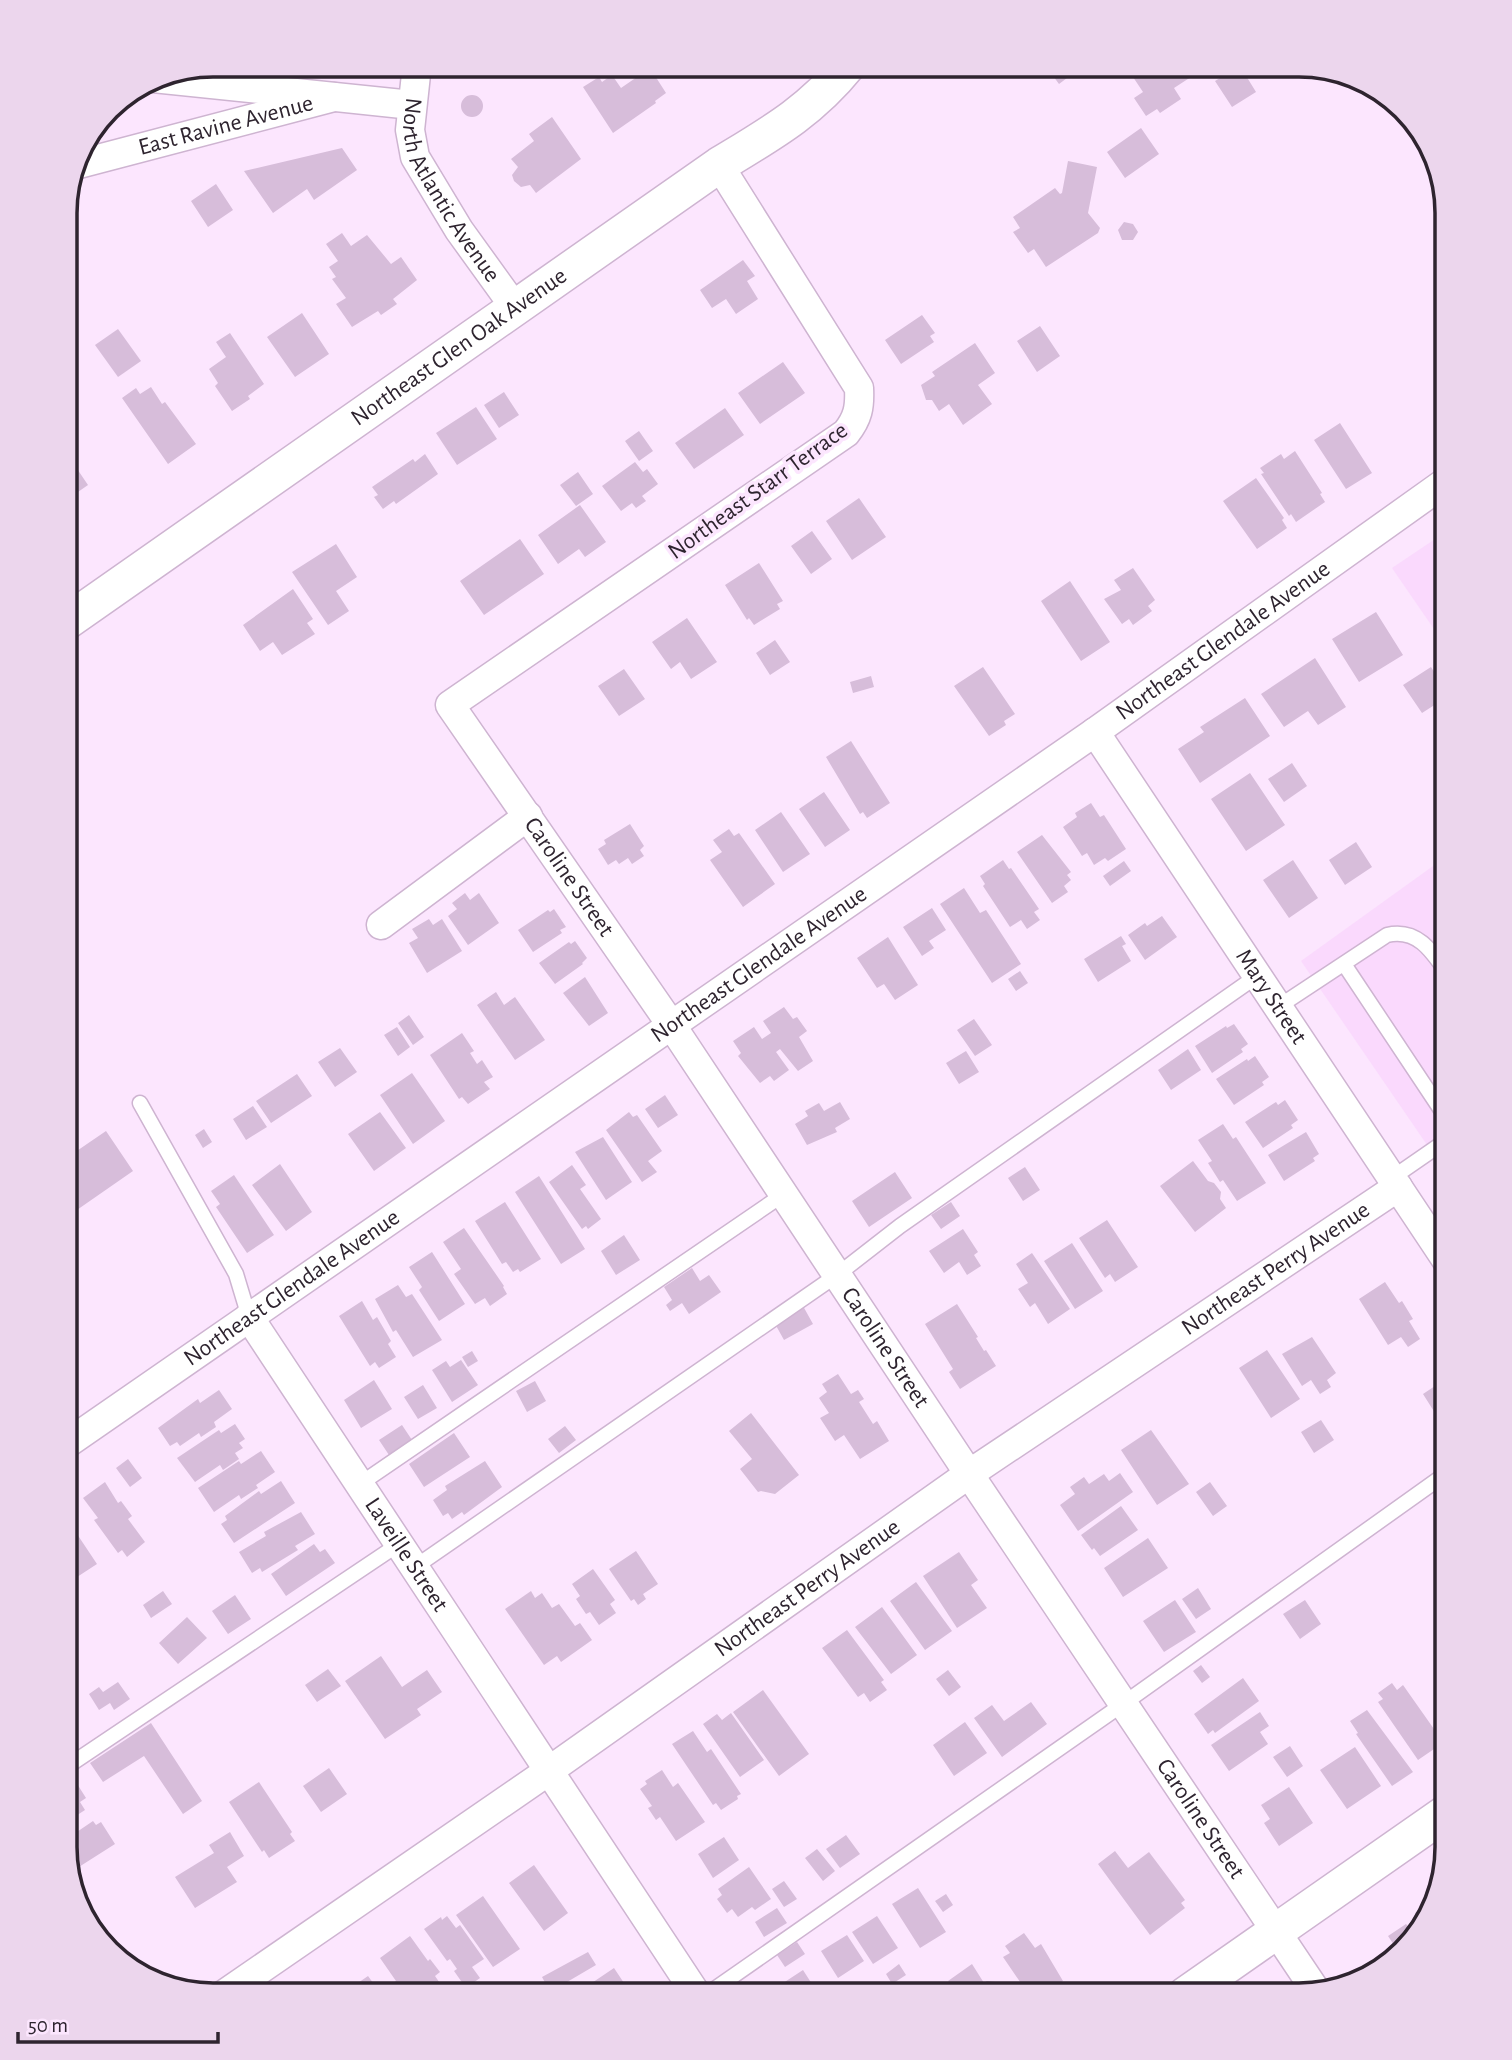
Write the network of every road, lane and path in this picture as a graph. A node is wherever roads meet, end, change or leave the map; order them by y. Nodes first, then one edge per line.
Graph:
1 (416, 77) edge
2 (838, 77) edge
3 (188, 80) edge
4 (334, 97) junction
5 (412, 105) junction
6 (87, 162) edge
7 (719, 165) junction
8 (516, 309) junction
9 (1435, 490) edge
10 (77, 615) edge
11 (450, 705) joint
12 (1095, 732) junction
13 (528, 816) junction
14 (381, 925) dead end
15 (1435, 957) edge
16 (1344, 964) junction
17 (1257, 976) junction
18 (1278, 1007) junction
19 (672, 1026) junction
20 (1435, 1101) edge
21 (140, 1103) dead end
22 (1435, 1150) edge
23 (1395, 1183) junction
24 (784, 1194) junction
25 (1435, 1243) edge
26 (837, 1275) junction
27 (249, 1317) junction
28 (77, 1436) edge
29 (969, 1474) junction
30 (1435, 1482) edge
31 (360, 1484) junction
32 (399, 1544) junction
33 (415, 1567) junction
34 (1123, 1704) junction
35 (77, 1760) edge
36 (550, 1770) junction
37 (1435, 1820) edge
38 (1276, 1931) junction
39 (1310, 1982) edge
40 (240, 1983) edge
41 (689, 1983) edge
42 (723, 1983) edge
43 (1202, 1983) edge

1 - 5 street, North Atlantic Avenue
2 - 7 street, Northeast Glen Oak Avenue
3 - 4 street
4 - 5 street
4 - 6 street, East Ravine Avenue
5 - 8 street, North Atlantic Avenue
7 - 8 street, Northeast Glen Oak Avenue
7 - 11 street, Northeast Starr Terrace
8 - 10 street, Northeast Glen Oak Avenue
9 - 12 street, Northeast Glendale Avenue
11 - 13 street, Caroline Street
12 - 17 street, Mary Street
12 - 19 street, Northeast Glendale Avenue
13 - 14 street
13 - 19 street, Caroline Street
15 - 16 lane
16 - 18 lane
16 - 20 lane
17 - 18 street, Mary Street
17 - 26 lane
18 - 23 street, Mary Street
19 - 24 street, Caroline Street
19 - 27 street, Northeast Glendale Avenue
21 - 27 lane, Laveille Street
22 - 23 lane
23 - 25 street, Mary Street
23 - 29 street, Northeast Perry Avenue
24 - 26 street, Caroline Street
24 - 31 lane
26 - 29 street, Caroline Street
26 - 33 lane
27 - 28 street, Northeast Glendale Avenue
27 - 31 street, Laveille Street
29 - 34 street, Caroline Street
29 - 36 street, Northeast Perry Avenue
30 - 34 lane
31 - 32 street, Laveille Street
32 - 33 street, Laveille Street
32 - 35 lane
33 - 36 street, Laveille Street
34 - 38 street, Caroline Street
34 - 42 lane
36 - 40 street, Northeast Perry Avenue
36 - 41 street, Laveille Street
37 - 38 street
38 - 39 street, Caroline Street
38 - 43 street

